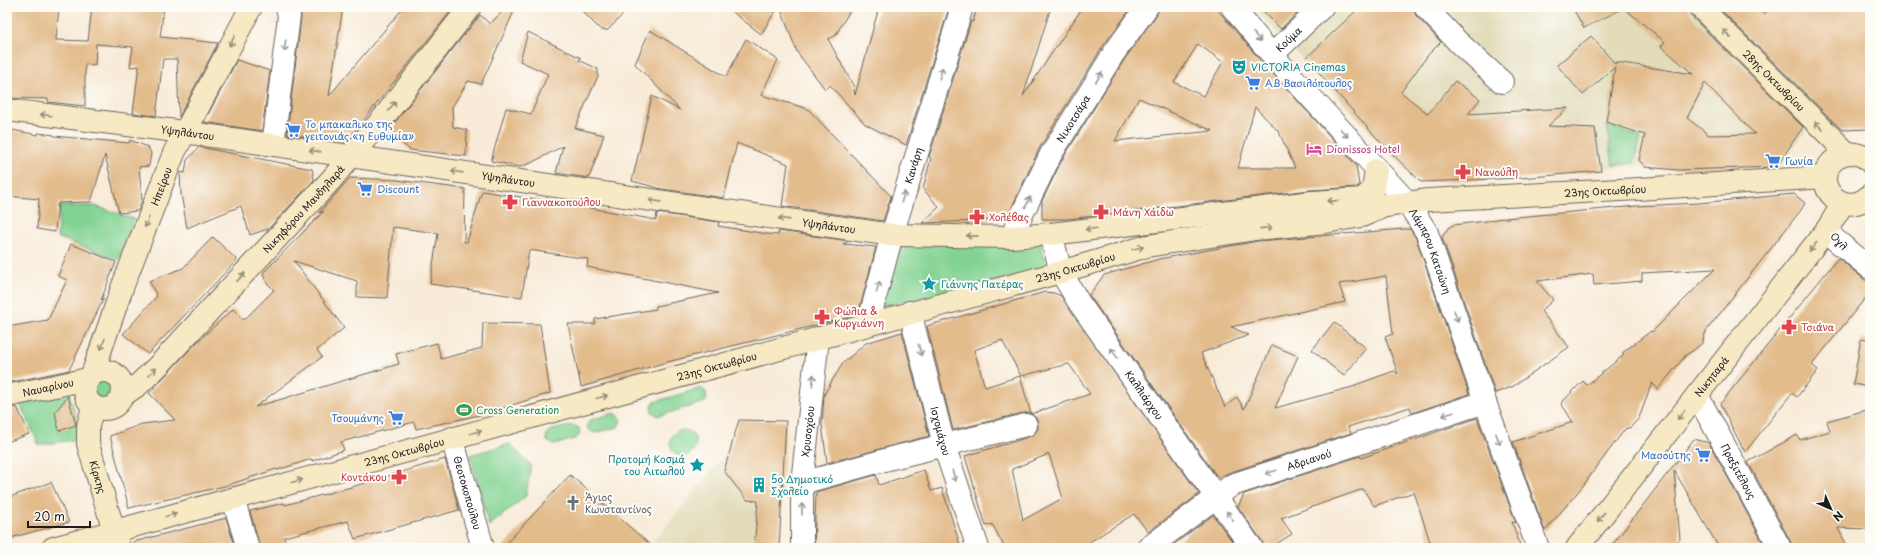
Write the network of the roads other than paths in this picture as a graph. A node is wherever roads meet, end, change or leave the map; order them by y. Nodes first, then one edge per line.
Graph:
1 (251, 7) edge
2 (287, 7) edge
3 (470, 7) edge
4 (962, 7) edge
5 (1147, 7) edge
6 (1232, 7) edge
7 (1322, 7) edge
8 (1425, 7) edge
9 (1700, 7) edge
10 (1272, 55) junction
11 (1502, 82) dead end
12 (7, 110) edge
13 (184, 132) junction
14 (272, 145) junction
15 (1847, 153) junction
16 (350, 156) junction
17 (1870, 160) edge
18 (1376, 170) junction
19 (1825, 177) junction
20 (1870, 195) edge
21 (1362, 199) junction
22 (1408, 203) junction
23 (1843, 203) junction
24 (1385, 206) junction
25 (1828, 228) junction
26 (1051, 234) junction
27 (892, 235) junction
28 (1011, 237) junction
29 (1870, 268) edge
30 (1061, 272) junction
31 (910, 312) junction
32 (868, 324) junction
33 (818, 338) junction
34 (90, 377) junction
35 (1697, 395) junction
36 (7, 396) edge
37 (122, 396) junction
38 (1485, 402) junction
39 (93, 406) junction
40 (1026, 425) dead end
41 (452, 438) junction
42 (944, 445) junction
43 (802, 483) junction
44 (1215, 496) junction
45 (233, 499) junction
46 (116, 540) edge
47 (1150, 547) edge
48 (53, 548) edge
49 (248, 548) edge
50 (483, 548) edge
51 (802, 548) edge
52 (978, 548) edge
53 (1252, 548) edge
54 (1538, 548) edge
55 (1577, 548) edge
56 (1780, 548) edge

1 -> 13 main road, Ηπείρου
2 -> 14 street
16 -> 3 main road, Νικηφόρου Μανδηλαρά
27 -> 4 street, Κανάρη
28 -> 5 street, Νικοτσάρα
6 -> 10 street, Λάμπρου Κατσώνη
7 - 10 street, Κούμα
8 - 11 street
15 -> 9 main road, 28ης Οκτωβρίου
10 -> 18 street, Λάμπρου Κατσώνη
13 -> 12 main road, Υψηλάντου
13 - 14 main road, Υψηλάντου
13 -> 34 main road, Ηπείρου
16 -> 14 main road, Υψηλάντου
15 - 17 main road
15 - 19 main road
27 -> 16 main road, Υψηλάντου
37 -> 16 main road, Νικηφόρου Μανδηλαρά
18 - 21 main road
18 - 22 street, Λάμπρου Κατσώνη
19 - 22 main road, 23ης Οκτωβρίου
19 - 23 main road
20 - 23 main road
21 - 24 main road, 23ης Οκτωβρίου
21 -> 26 main road, 23ης Οκτωβρίου
22 - 24 main road, 23ης Οκτωβρίου
22 -> 38 street, Λάμπρου Κατσώνη
23 - 25 main road, Νικηταρά
30 -> 24 main road, 23ης Οκτωβρίου
25 - 29 street, Ογλ
25 -> 35 main road, Νικηταρά
26 - 28 main road, 23ης Οκτωβρίου
26 - 30 street, Καλλιάρχου
28 -> 27 main road, Υψηλάντου
32 -> 27 street, Κανάρη
30 - 31 main road, 23ης Οκτωβρίου
44 -> 30 street, Καλλιάρχου
31 - 32 main road, 23ης Οκτωβρίου
31 -> 42 street, Ισχομάχου
32 - 33 main road, 23ης Οκτωβρίου
41 -> 33 main road, 23ης Οκτωβρίου
43 -> 33 street, Χρυσοχόου
34 - 36 main road, Ναυαρίνου
34 - 37 main road
34 - 39 main road
35 -> 55 main road, Νικηταρά
35 - 56 street, Πραξιτέλους
37 - 39 main road
38 -> 44 street, Αδριανού
38 -> 54 street, Λάμπρου Κατσώνη
39 - 46 main road, Κίρκης
40 - 42 street
45 -> 41 main road, 23ης Οκτωβρίου
41 - 50 street, Θεοτοκοπούλου
42 - 43 street
42 -> 52 street, Ισχομάχου
51 -> 43 street, Χρυσοχόου
44 - 47 street, Αδριανού
53 -> 44 street, Καλλιάρχου
46 -> 45 main road, 23ης Οκτωβρίου
45 - 49 street
46 - 48 main road, 23ης Οκτωβρίου

